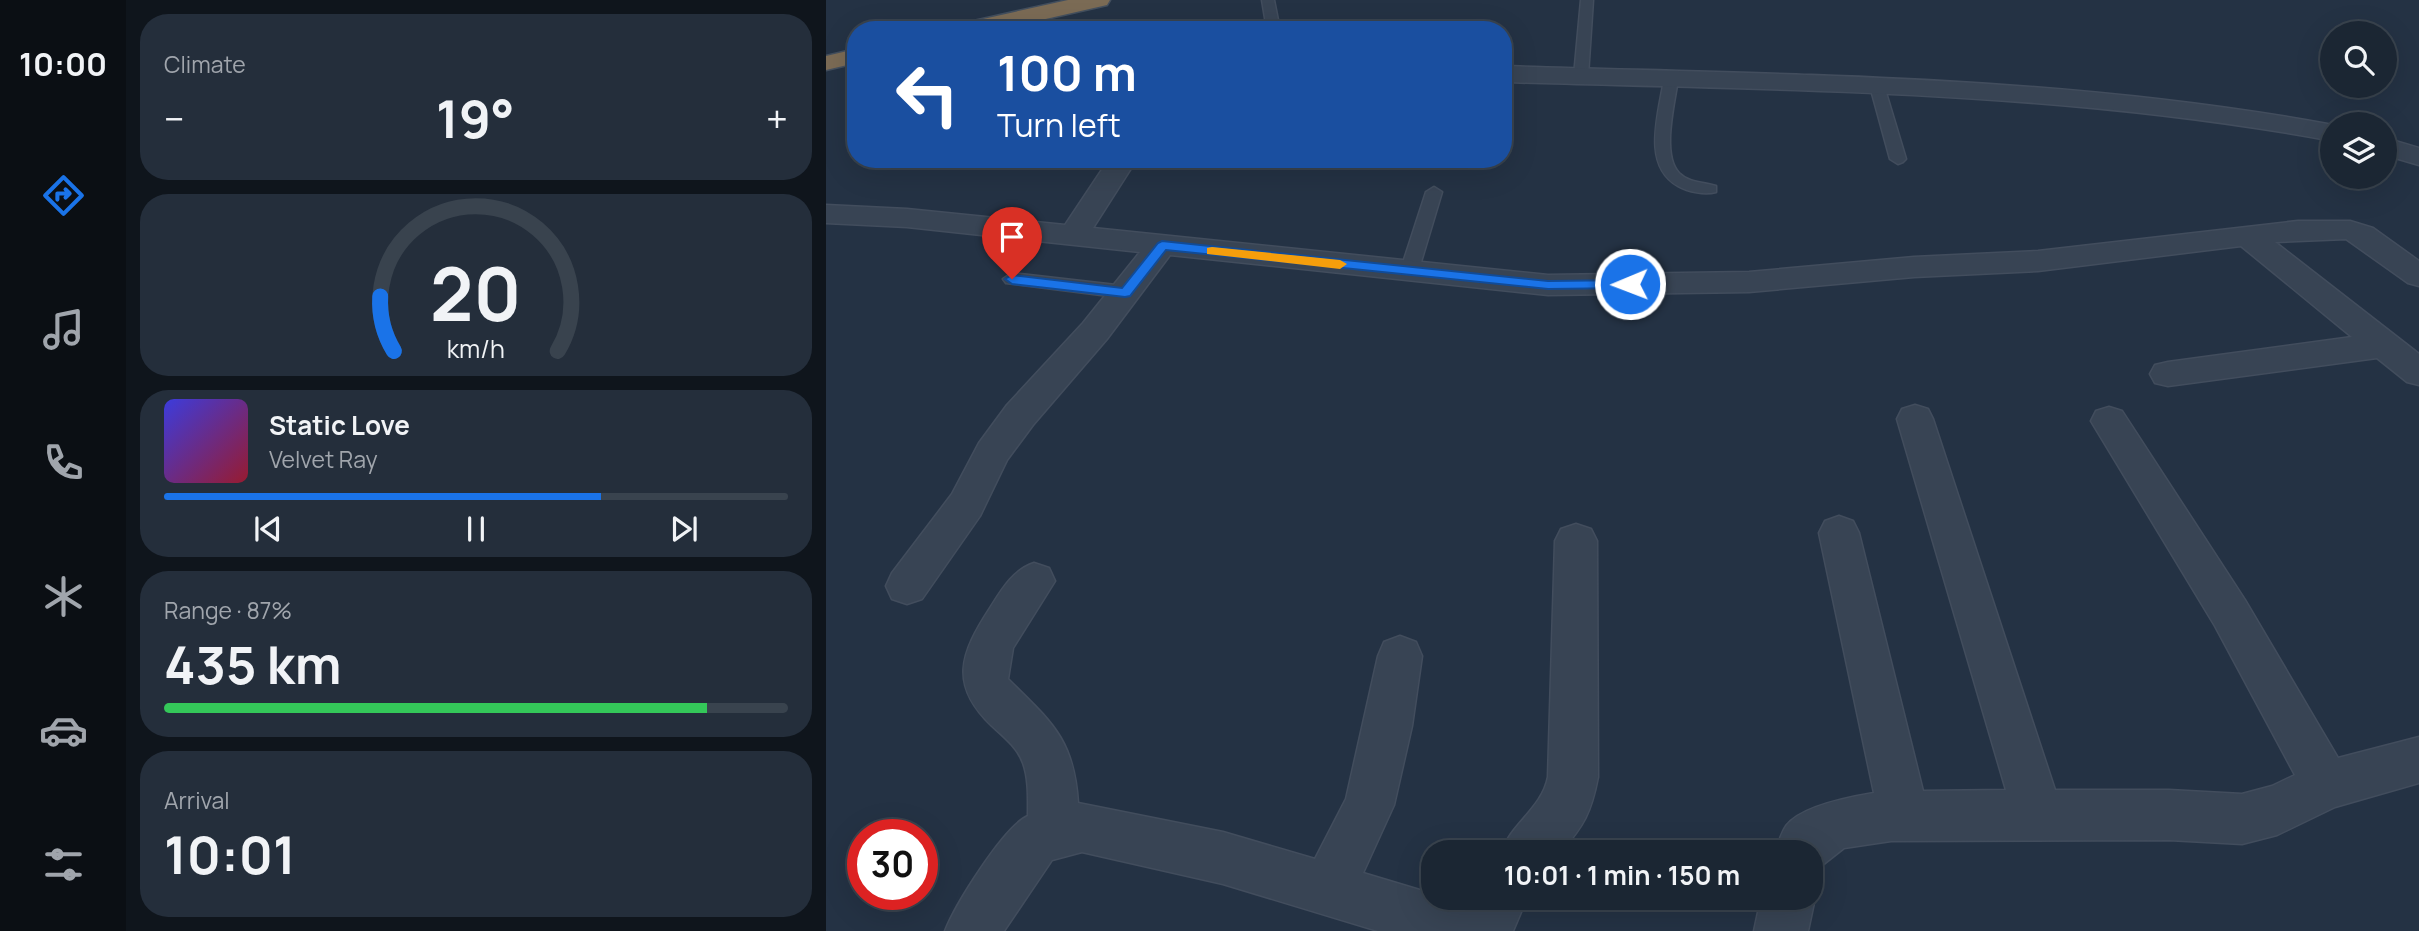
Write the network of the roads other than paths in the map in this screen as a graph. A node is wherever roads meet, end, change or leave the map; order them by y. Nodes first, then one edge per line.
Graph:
1 (1099, 0) edge
2 (1268, 0) edge
3 (1587, 0) edge
4 (1004, 21) edge
5 (1273, 21) edge
6 (847, 58) edge
7 (847, 62) edge
8 (826, 63) edge
9 (1512, 75) edge
10 (1581, 76) junction
11 (1671, 79) junction
12 (1877, 86) junction
13 (2320, 131) edge
14 (2397, 150) edge
15 (2419, 157) edge
16 (1898, 159) dead end
17 (1117, 168) edge
18 (1710, 190) dead end
19 (1434, 192) dead end
20 (826, 214) edge
21 (1073, 236) junction
22 (2249, 237) junction
23 (1162, 245) junction
24 (1409, 272) junction
25 (2419, 276) edge
26 (1012, 279) dead end
27 (1125, 292) junction
28 (2385, 345) junction
29 (2419, 373) edge
30 (2168, 374) dead end
31 (1915, 419) dead end
32 (2109, 421) dead end
33 (1839, 533) dead end
34 (1576, 541) dead end
35 (1034, 581) dead end
36 (907, 586) dead end
37 (1400, 656) dead end
38 (2419, 760) edge
39 (2327, 785) junction
40 (1904, 816) junction
41 (2038, 816) junction
42 (1053, 832) junction
43 (1540, 840) edge
44 (1810, 840) edge
45 (1328, 890) junction
46 (1495, 910) edge
47 (1785, 910) edge
48 (972, 931) edge
49 (1467, 931) edge
50 (1486, 931) edge
51 (1781, 931) edge

1 - 4 highway
2 - 5 lane
3 - 10 lane
6 - 8 highway
7 - 8 street
9 - 10 street
10 - 11 street
11 - 12 street
11 - 18 lane
12 - 13 street
12 - 16 lane
14 - 15 street
17 - 21 street
19 - 24 lane
20 - 21 street
21 - 23 street
22 - 24 street
22 - 25 street
22 - 28 street
23 - 24 street
23 - 27 street
26 - 27 lane
27 - 36 street
28 - 29 street
28 - 30 street
31 - 41 street
32 - 39 street
33 - 40 street
34 - 43 street
35 - 42 street
37 - 45 street
38 - 39 street
39 - 41 street
40 - 41 street
40 - 44 street
42 - 45 street
42 - 48 street
45 - 49 street
46 - 50 street
47 - 51 street

